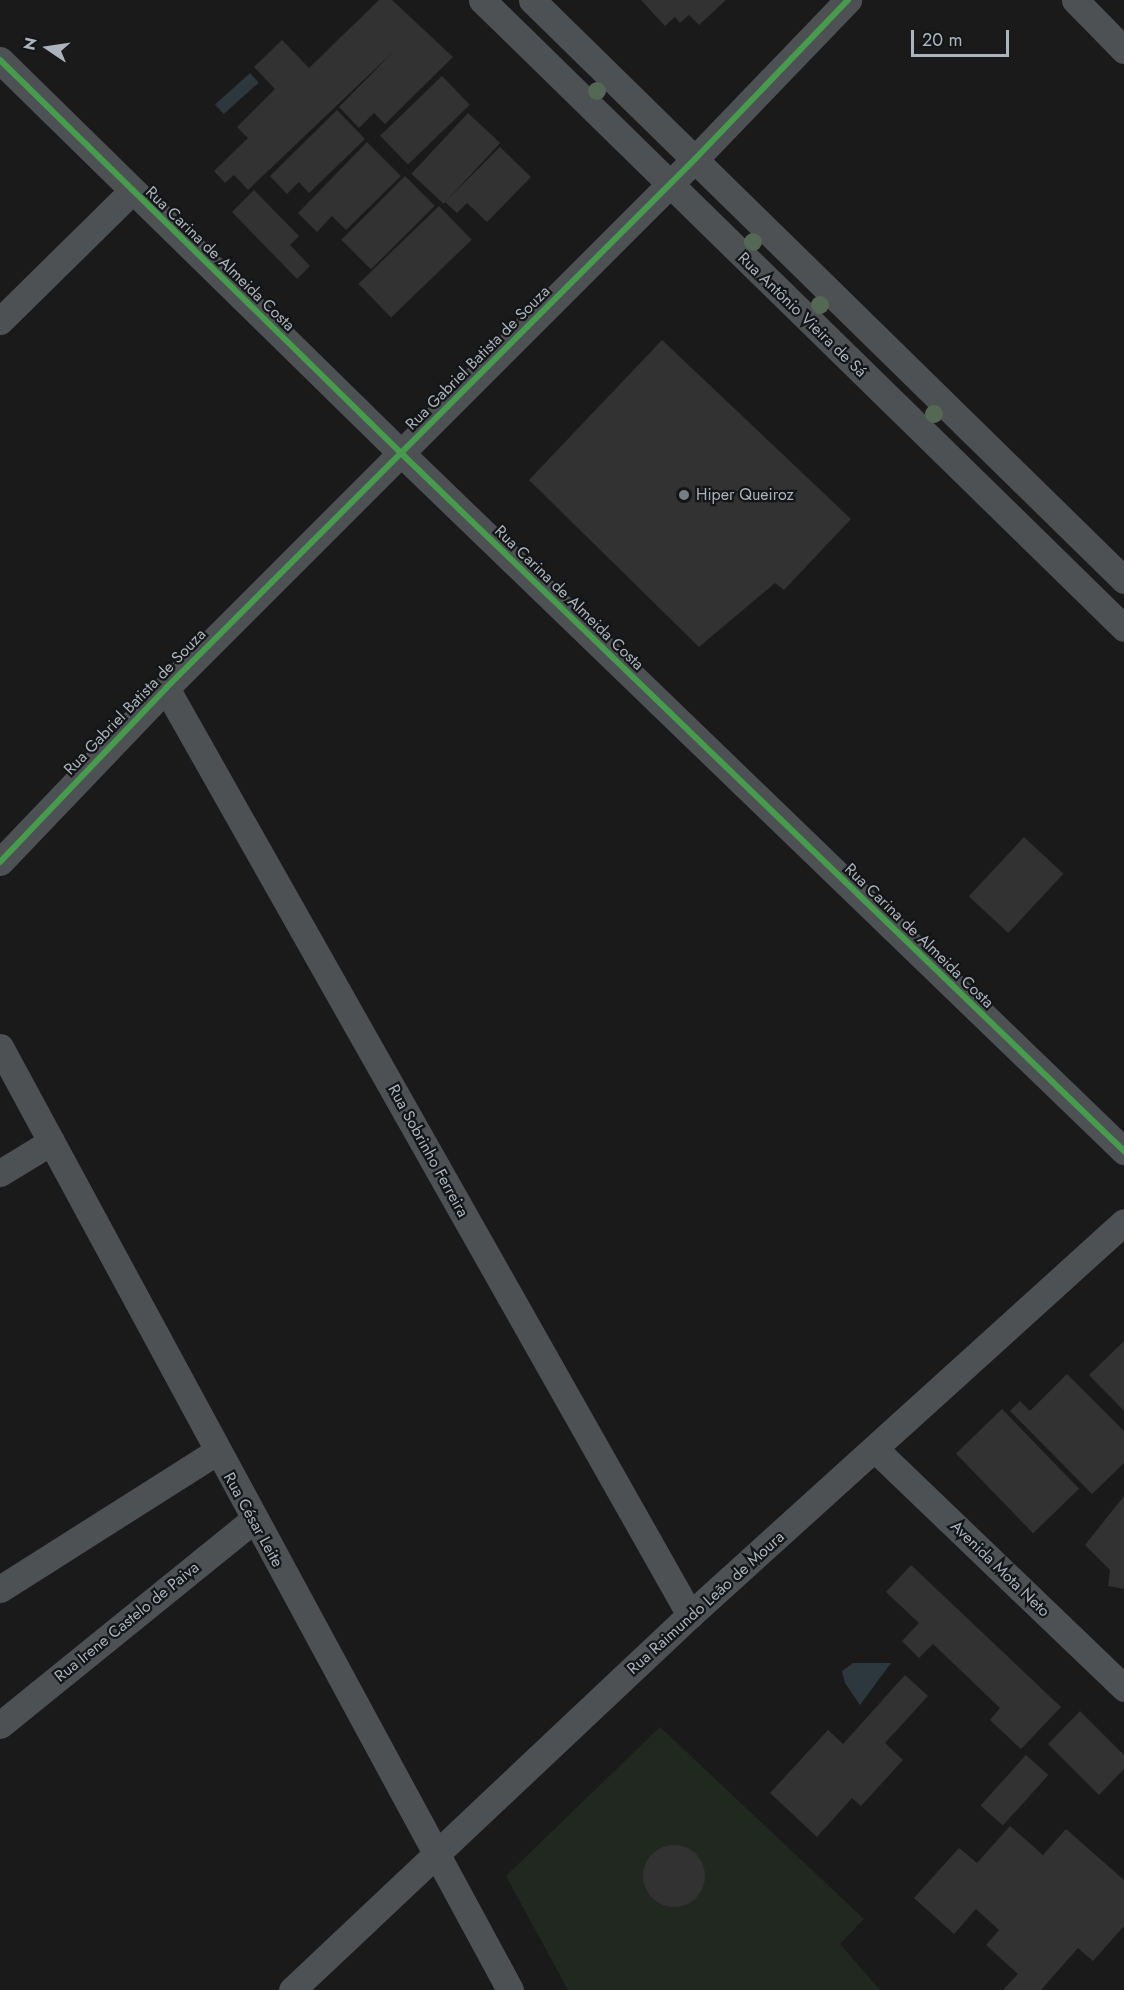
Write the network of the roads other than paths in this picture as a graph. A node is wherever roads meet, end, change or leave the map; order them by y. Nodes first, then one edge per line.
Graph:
1 (482, 0) edge
2 (532, 0) edge
3 (848, 0) edge
4 (1075, 0) edge
5 (1124, 50) edge
6 (0, 60) edge
7 (695, 159) junction
8 (668, 186) junction
9 (131, 192) junction
10 (0, 321) edge
11 (402, 454) junction
12 (1124, 579) edge
13 (1124, 628) edge
14 (166, 688) junction
15 (0, 862) edge
16 (0, 1047) edge
17 (51, 1142) junction
18 (1124, 1151) edge
19 (0, 1173) edge
20 (1124, 1222) edge
21 (876, 1449) junction
22 (216, 1452) junction
23 (253, 1520) junction
24 (0, 1589) edge
25 (690, 1615) junction
26 (1124, 1688) edge
27 (0, 1725) edge
28 (437, 1854) junction
29 (292, 1990) edge
30 (510, 1990) edge

1 - 8 street, Rua Antônio Vieira de Sá
2 - 7 street
3 - 7 street, Rua Gabriel Batista de Souza
4 - 5 street
6 - 9 street, Rua Carina de Almeida Costa
7 - 8 street, Rua Gabriel Batista de Souza
7 - 12 street
8 - 11 street, Rua Gabriel Batista de Souza
8 - 13 street, Rua Antônio Vieira de Sá
9 - 10 street
9 - 11 street, Rua Carina de Almeida Costa
11 - 14 street, Rua Gabriel Batista de Souza
11 - 18 street, Rua Carina de Almeida Costa
14 - 15 street, Rua Gabriel Batista de Souza
14 - 25 street, Rua Sobrinho Ferreira
16 - 17 street, Rua César Leite
17 - 19 street
17 - 22 street, Rua César Leite
20 - 21 street, Rua Raimundo Leão de Moura
21 - 25 street, Rua Raimundo Leão de Moura
21 - 26 street, Avenida Mota Neto
22 - 23 street, Rua César Leite
22 - 24 street
23 - 27 street, Rua Irene Castelo de Paiva
23 - 28 street, Rua César Leite
25 - 28 street, Rua Raimundo Leão de Moura
28 - 29 street, Rua Raimundo Leão de Moura
28 - 30 street, Rua César Leite

